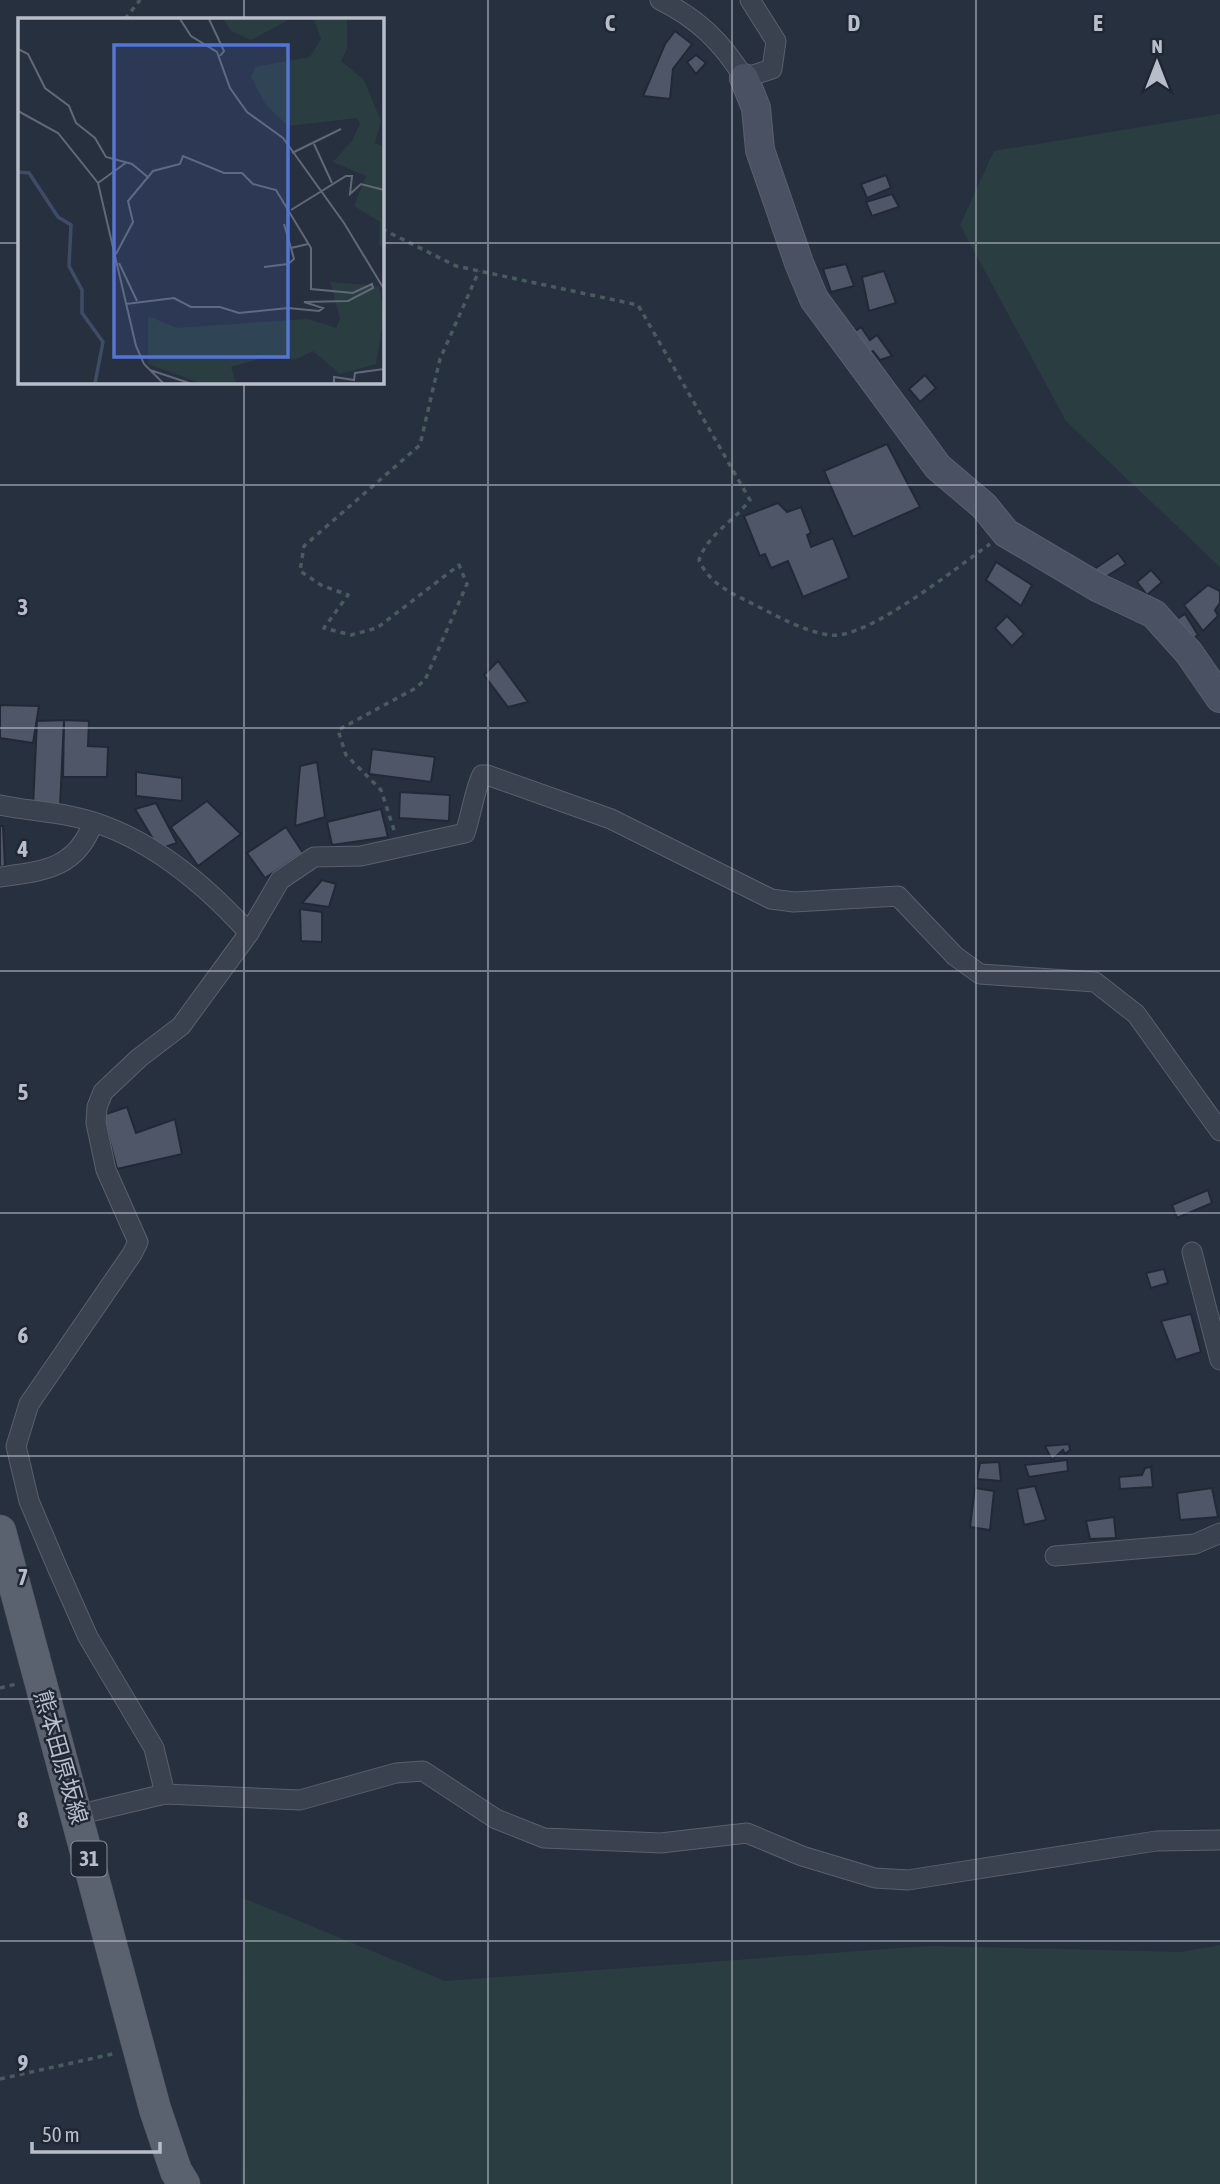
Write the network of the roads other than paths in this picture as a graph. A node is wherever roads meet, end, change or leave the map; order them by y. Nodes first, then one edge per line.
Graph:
1 (660, 0) edge
2 (750, 0) edge
3 (744, 78) junction
4 (1220, 698) edge
5 (0, 805) edge
6 (93, 823) junction
7 (0, 877) edge
8 (249, 933) junction
9 (1220, 1130) edge
10 (1192, 1252) dead end
11 (1220, 1360) edge
12 (0, 1531) edge
13 (1220, 1533) edge
14 (1055, 1556) dead end
15 (166, 1794) junction
16 (77, 1815) junction
17 (1220, 1840) edge
18 (184, 2184) edge

1 - 3 street
2 - 3 street
3 - 4 street
5 - 6 street
6 - 7 street
6 - 8 street
8 - 9 street
8 - 15 street
10 - 11 street
12 - 16 main road, 熊本田原坂線 / 31
13 - 14 street
15 - 16 street
15 - 17 street
16 - 18 main road, 熊本田原坂線 / 31

